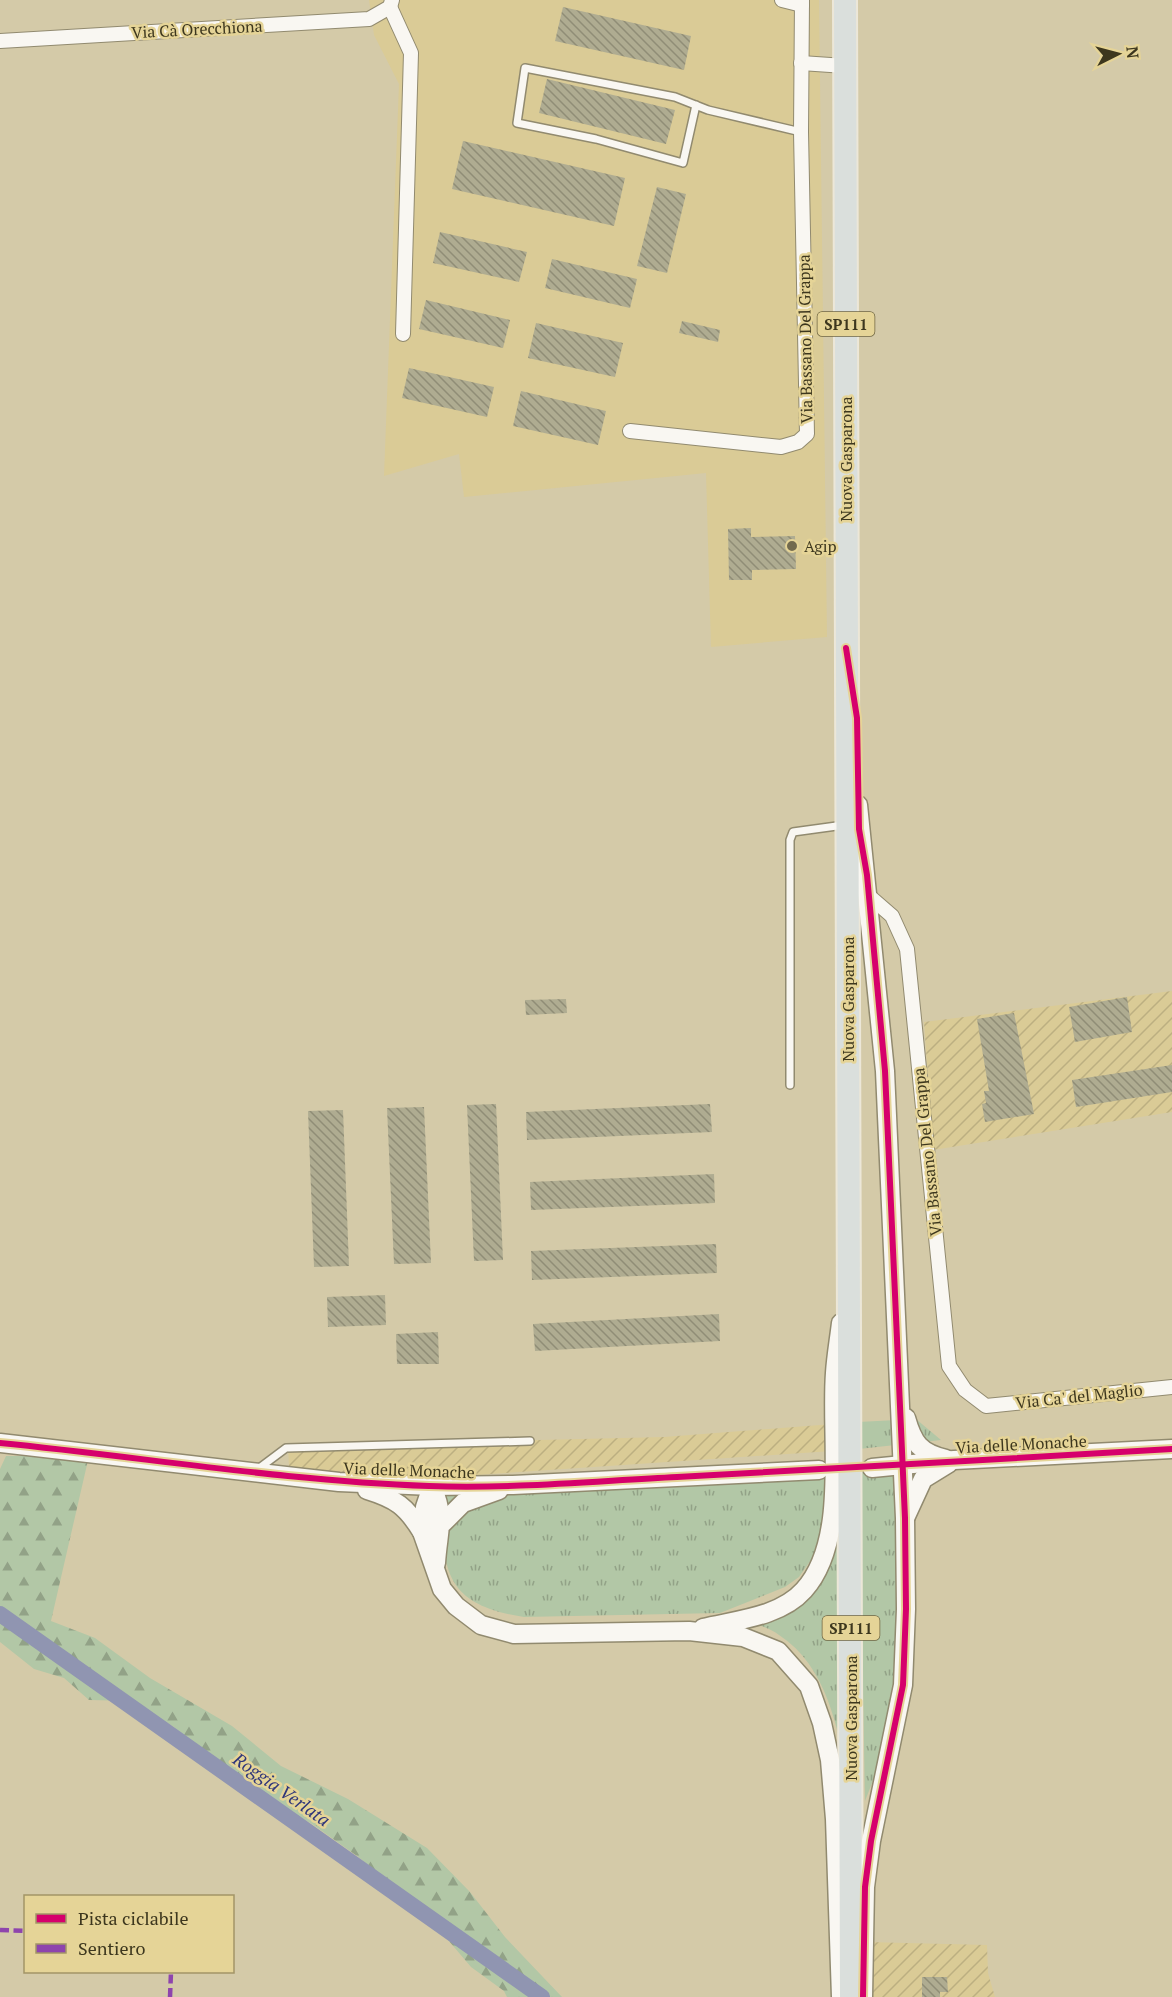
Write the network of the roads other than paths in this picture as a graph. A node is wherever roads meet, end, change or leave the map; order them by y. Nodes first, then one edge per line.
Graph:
1 (782, 0) edge
2 (845, 0) edge
3 (802, 2) edge
4 (391, 4) edge
5 (0, 41) edge
6 (801, 63) junction
7 (845, 66) junction
8 (696, 105) junction
9 (801, 132) junction
10 (403, 334) dead end
11 (630, 431) dead end
12 (846, 648) junction
13 (847, 825) junction
14 (869, 896) junction
15 (790, 1085) dead end
16 (849, 1258) junction
17 (1172, 1387) edge
18 (900, 1400) junction
19 (986, 1406) joint
20 (530, 1441) dead end
21 (0, 1443) edge
22 (1172, 1449) edge
23 (954, 1461) junction
24 (902, 1466) junction
25 (872, 1468) dead end
26 (819, 1470) dead end
27 (254, 1472) junction
28 (339, 1482) junction
29 (513, 1485) junction
30 (432, 1486) junction
31 (905, 1518) junction
32 (442, 1522) junction
33 (422, 1532) junction
34 (436, 1571) junction
35 (689, 1631) junction
36 (841, 1997) edge
37 (851, 1997) edge
38 (863, 1997) edge

1 - 3 street
2 - 7 main road, Nuova Gasparona / SP111
3 - 6 street, Via Bassano Del Grappa
4 - 5 street, Via Cà Orecchiona
4 - 10 street, Via Cà Orecchiona
6 - 7 street
6 - 9 street, Via Bassano Del Grappa
7 - 12 main road, Nuova Gasparona / SP111
8 - 8 lane
8 - 9 lane
9 - 11 street, Via Bassano Del Grappa
12 - 13 main road, Nuova Gasparona / SP111
12 - 14 street
13 - 15 lane
13 - 16 main road, Nuova Gasparona / SP111
14 - 18 street
14 - 19 street, Via Bassano Del Grappa
16 - 35 street
16 - 37 main road, Nuova Gasparona / SP111
17 - 19 street, Via Ca' del Maglio
18 - 23 street
18 - 24 street
20 - 27 lane
21 - 27 street, Via delle Monache
22 - 23 street, Via delle Monache
23 - 24 street, Via delle Monache
23 - 31 street
24 - 25 street, Via delle Monache
24 - 31 street
26 - 29 street, Via delle Monache
27 - 28 street, Via delle Monache
28 - 30 street, Via delle Monache
28 - 33 street
29 - 30 street, Via delle Monache
29 - 32 street
30 - 32 street
30 - 33 street
31 - 38 street
32 - 34 street
33 - 34 street
34 - 35 street
35 - 36 street

